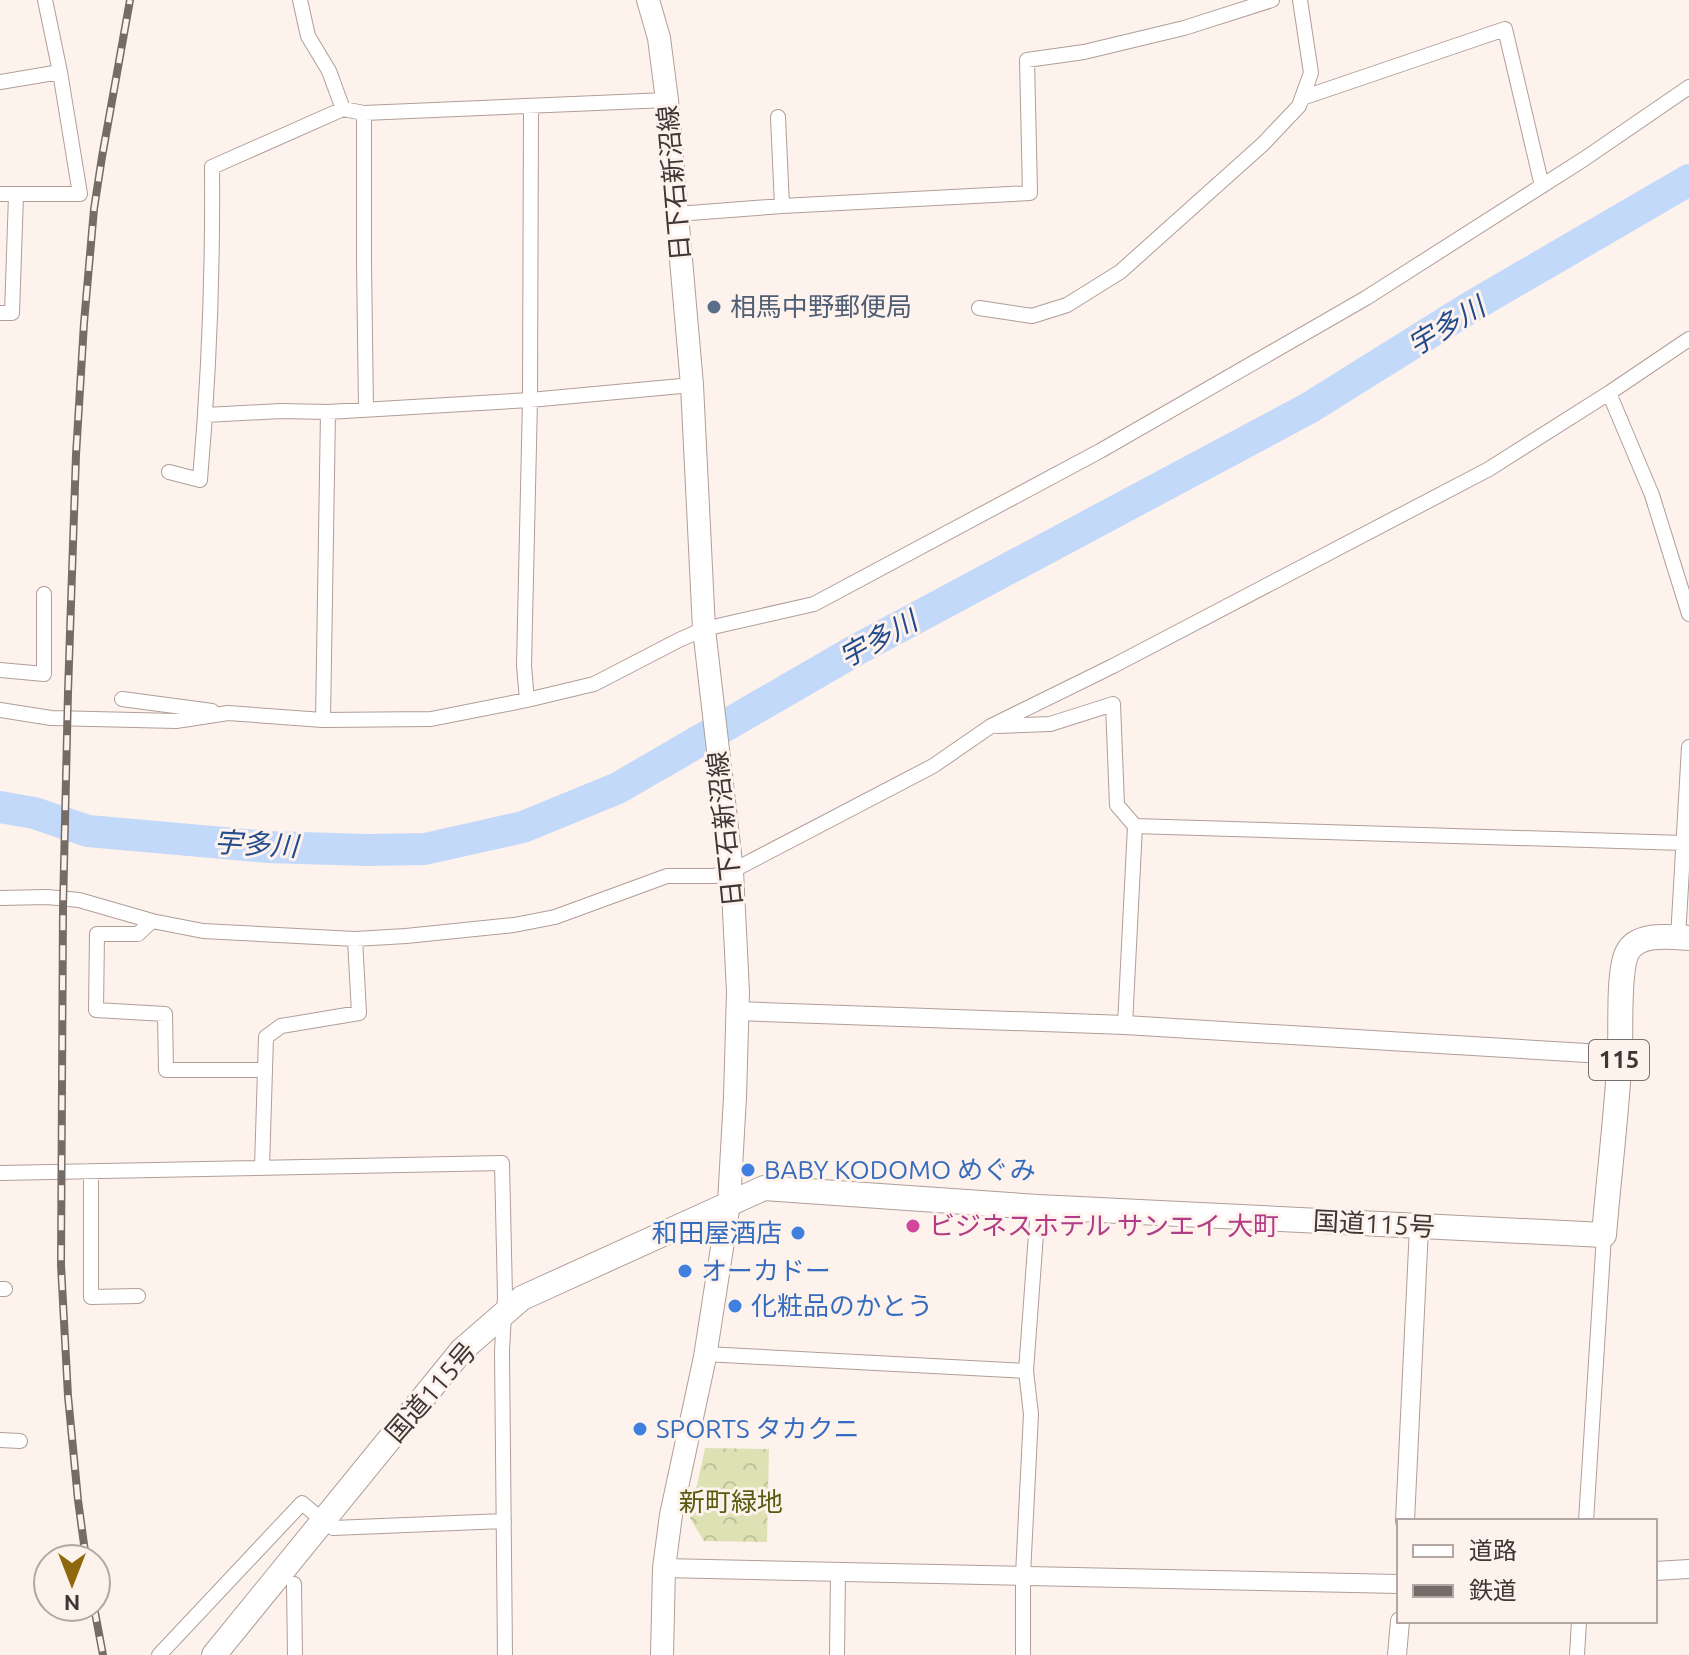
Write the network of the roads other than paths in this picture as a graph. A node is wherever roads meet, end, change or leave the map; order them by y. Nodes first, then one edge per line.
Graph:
1 (45, 0) edge
2 (300, 0) edge
3 (648, 0) edge
4 (1272, 0) edge
5 (1300, 0) edge
6 (60, 72) junction
7 (0, 82) edge
8 (1689, 87) edge
9 (1302, 98) junction
10 (667, 100) junction
11 (531, 106) junction
12 (343, 109) junction
13 (364, 113) junction
14 (778, 117) dead end
15 (1542, 186) junction
16 (0, 194) edge
17 (16, 195) junction
18 (782, 206) junction
19 (677, 214) junction
20 (979, 308) dead end
21 (0, 313) edge
22 (1689, 339) edge
23 (692, 385) junction
24 (1609, 393) junction
25 (530, 400) junction
26 (366, 409) junction
27 (328, 412) junction
28 (206, 415) junction
29 (169, 472) dead end
30 (44, 594) dead end
31 (1689, 614) edge
32 (704, 629) junction
33 (0, 670) edge
34 (122, 699) dead end
35 (527, 700) junction
36 (0, 710) edge
37 (228, 713) junction
38 (323, 720) junction
39 (991, 726) junction
40 (1689, 747) edge
41 (1135, 826) junction
42 (1683, 843) junction
43 (731, 866) junction
44 (0, 898) edge
45 (152, 921) junction
46 (1684, 938) edge
47 (355, 939) junction
48 (737, 1011) junction
49 (1125, 1025) junction
50 (1620, 1055) junction
51 (264, 1070) junction
52 (262, 1167) junction
53 (91, 1171) junction
54 (0, 1173) edge
55 (729, 1203) junction
56 (1038, 1207) junction
57 (1419, 1227) junction
58 (1604, 1235) junction
59 (138, 1296) dead end
60 (504, 1315) junction
61 (705, 1354) junction
62 (1026, 1371) junction
63 (0, 1440) edge
64 (20, 1441) dead end
65 (315, 1514) dead end
66 (1405, 1519) edge
67 (1586, 1519) edge
68 (504, 1521) junction
69 (328, 1524) dead end
70 (664, 1568) junction
71 (1689, 1569) edge
72 (1657, 1571) edge
73 (838, 1572) junction
74 (1023, 1575) junction
75 (294, 1584) dead end
76 (1397, 1584) edge
77 (1400, 1623) edge
78 (1579, 1623) edge
79 (159, 1655) edge
80 (214, 1655) edge
81 (295, 1655) edge
82 (505, 1655) edge
83 (662, 1655) edge
84 (837, 1655) edge
85 (1023, 1655) edge
86 (1397, 1655) edge
87 (1577, 1655) edge

1 - 6 street
2 - 12 street
3 - 10 main road, 日下石新沼線
4 - 18 street
5 - 9 street
6 - 7 street
6 - 17 street
8 - 15 street
9 - 15 street
9 - 20 street
10 - 11 street
10 - 19 main road, 日下石新沼線
11 - 13 street
11 - 25 street
12 - 13 street
12 - 28 street
13 - 26 street
14 - 18 street
15 - 32 street
16 - 17 street
17 - 21 street
18 - 19 street
19 - 23 main road, 日下石新沼線
22 - 24 street
23 - 25 street
23 - 32 main road, 日下石新沼線
24 - 31 street
24 - 39 street
25 - 26 street
25 - 35 street
26 - 27 street
27 - 28 street
27 - 38 street
28 - 29 street
30 - 33 street
32 - 35 street
32 - 43 main road, 日下石新沼線
34 - 37 street
35 - 38 street
36 - 37 street
37 - 38 street
39 - 41 street
39 - 43 street
40 - 42 street
41 - 42 street
41 - 49 street
42 - 46 street
43 - 47 street
43 - 48 main road, 日下石新沼線
44 - 45 street
45 - 47 street
45 - 51 street
46 - 50 highway, 115
47 - 51 street
48 - 49 street
48 - 55 main road, 日下石新沼線
49 - 50 street
50 - 58 highway, 115
51 - 52 street
52 - 53 street
52 - 60 street
53 - 54 street
53 - 59 street
55 - 56 highway, 国道115号
55 - 60 highway, 国道115号
55 - 61 main road, 日下石新沼線
56 - 57 highway, 国道115号
56 - 62 street
57 - 58 highway, 国道115号
57 - 66 street
58 - 67 street
60 - 68 street
60 - 80 highway, 国道115号
61 - 62 street
61 - 70 main road, 日下石新沼線
62 - 74 street
63 - 64 street
65 - 79 street
68 - 69 street
68 - 82 street
70 - 73 street
70 - 83 main road, 日下石新沼線
71 - 72 street
73 - 74 street
73 - 84 street
74 - 76 street
74 - 85 street
75 - 81 street
77 - 86 street
78 - 87 street

